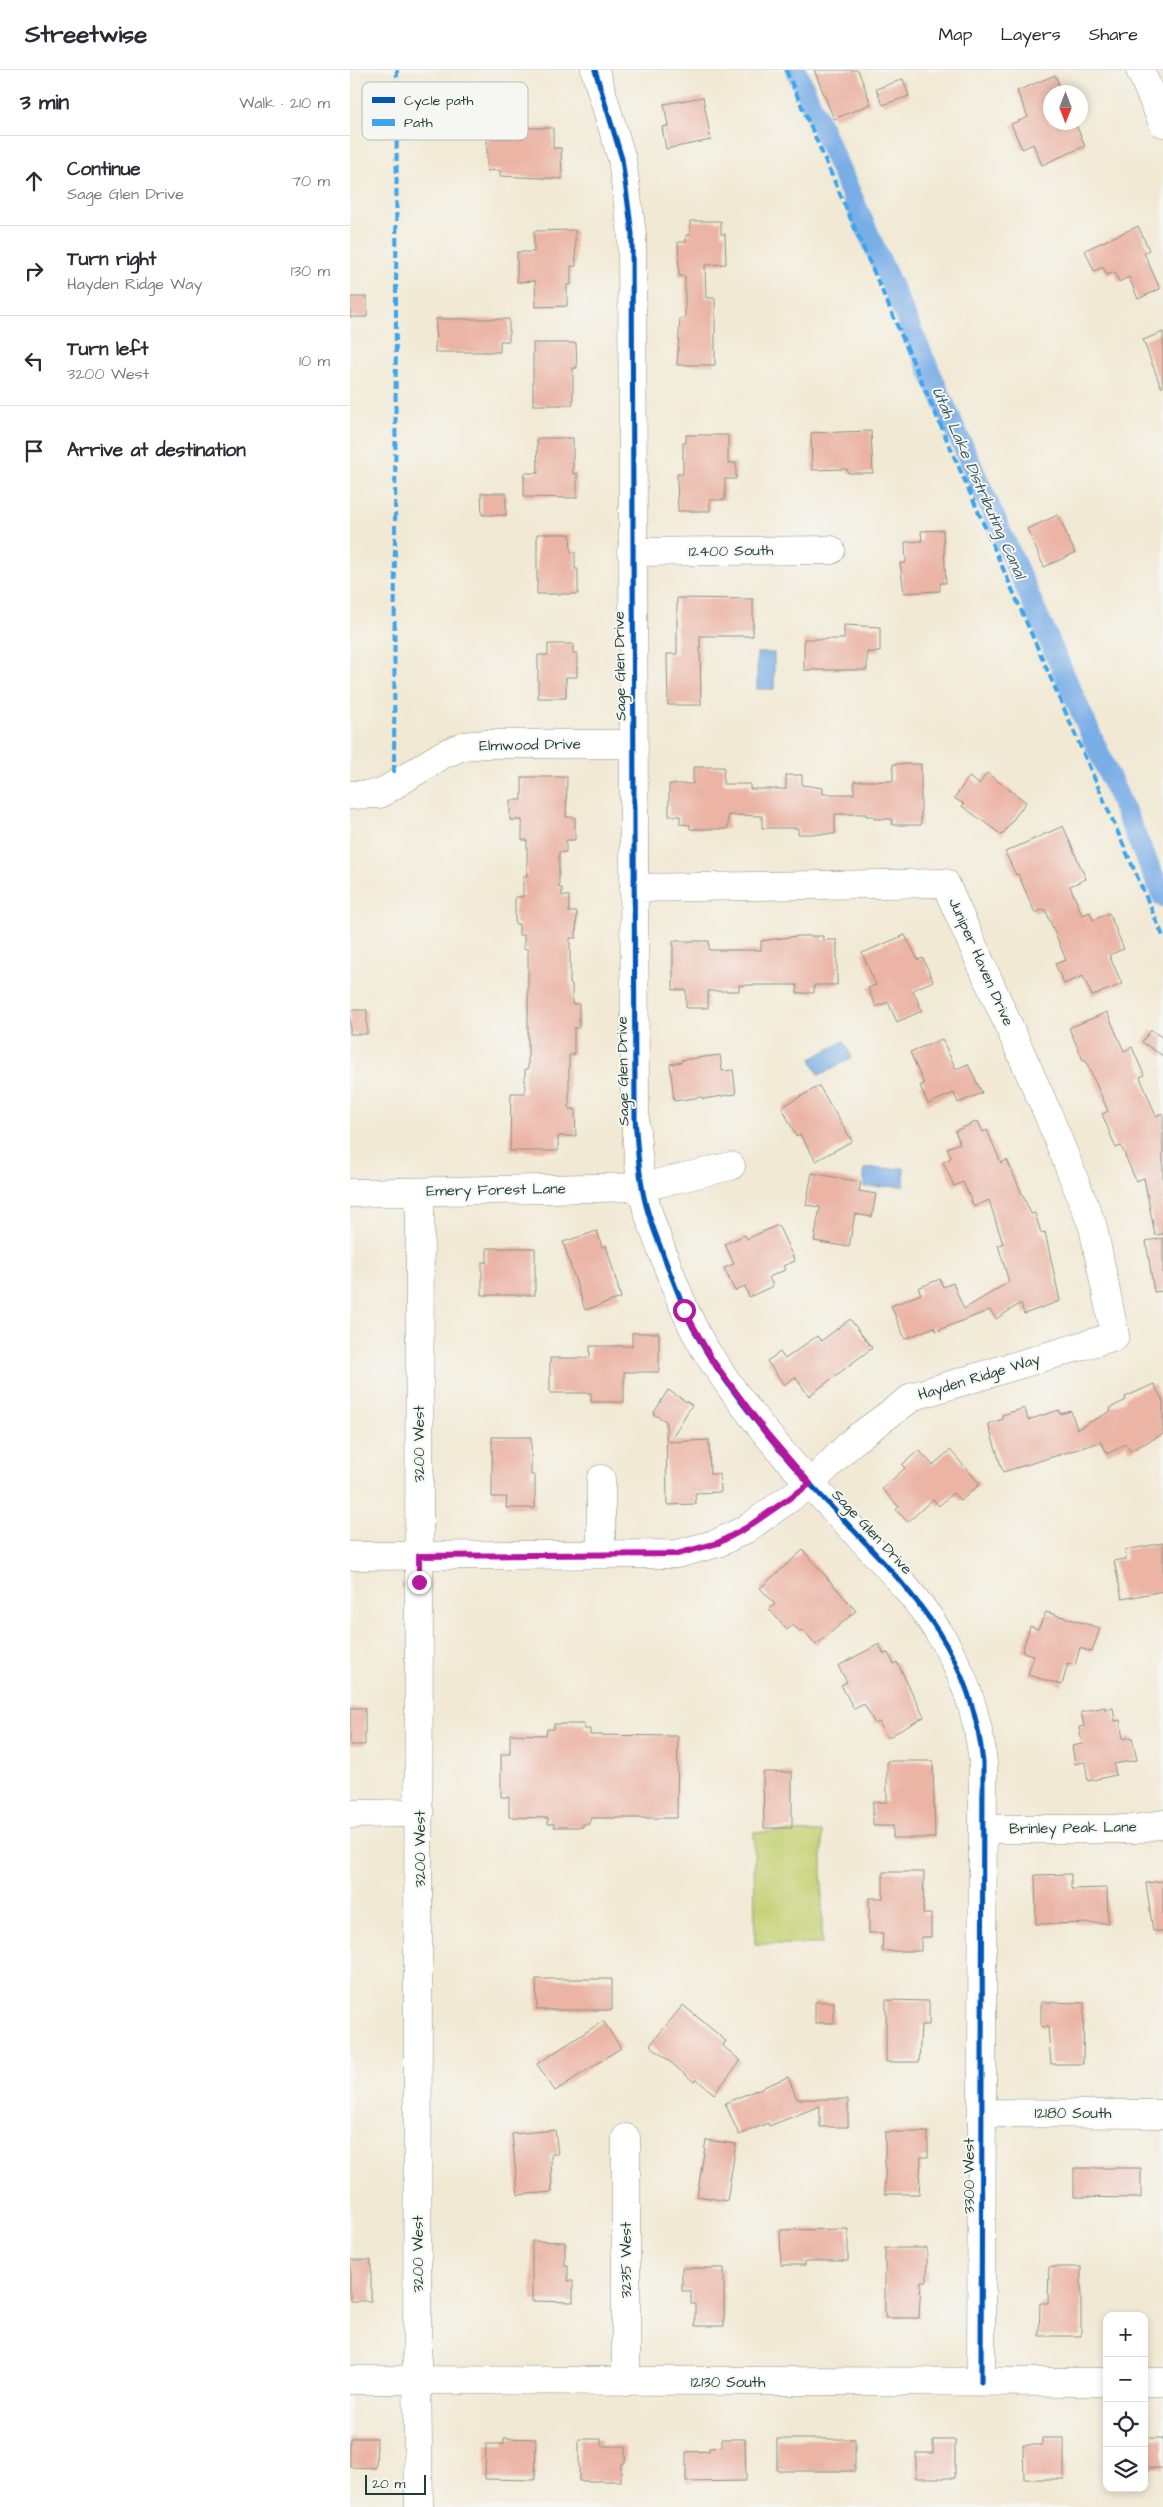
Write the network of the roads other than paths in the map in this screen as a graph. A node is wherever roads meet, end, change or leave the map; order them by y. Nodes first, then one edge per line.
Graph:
1 (595, 70) edge
2 (1140, 70) edge
3 (1161, 113) edge
4 (831, 550) dead end
5 (631, 552) junction
6 (634, 744) junction
7 (350, 795) edge
8 (634, 888) junction
9 (730, 1166) dead end
10 (642, 1187) junction
11 (420, 1192) junction
12 (350, 1193) edge
13 (1115, 1336) joint
14 (601, 1479) dead end
15 (810, 1484) junction
16 (601, 1554) junction
17 (350, 1556) edge
18 (419, 1556) junction
19 (420, 1813) junction
20 (350, 1814) edge
21 (1163, 1824) edge
22 (983, 1829) junction
23 (982, 1970) joint
24 (982, 2113) junction
25 (1163, 2114) edge
26 (626, 2138) dead end
27 (350, 2380) edge
28 (417, 2380) junction
29 (626, 2382) junction
30 (981, 2382) junction
31 (1103, 2382) edge
32 (1148, 2382) edge
33 (1163, 2382) edge
34 (419, 2507) edge

1 - 5 street, Sage Glen Drive
2 - 3 street
4 - 5 street, 12400 South
5 - 6 street, Sage Glen Drive
6 - 7 street, Elmwood Drive
6 - 8 street, Sage Glen Drive
8 - 10 street, Sage Glen Drive
8 - 13 street, Juniper Haven Drive
9 - 10 street, Emery Forest Lane
10 - 11 street, Emery Forest Lane
10 - 15 street, Sage Glen Drive
11 - 12 street, Emery Forest Lane
11 - 18 street, 3200 West
13 - 15 street, Hayden Ridge Way
14 - 16 street
15 - 16 street, Hayden Ridge Way
15 - 22 street, Sage Glen Drive
16 - 18 street, Hayden Ridge Way
17 - 18 street, Hayden Ridge Way
18 - 19 street, 3200 West
19 - 20 street
19 - 28 street, 3200 West
21 - 22 street, Brinley Peak Lane
22 - 23 street, Sage Glen Drive
23 - 24 street, 3300 West
24 - 25 street, 12180 South
24 - 30 street, 3300 West
26 - 29 street, 3235 West
27 - 28 street, 12130 South
28 - 29 street, 12130 South
28 - 34 street, 3200 West
29 - 30 street, 12130 South
30 - 31 street, 12130 South
32 - 33 street

